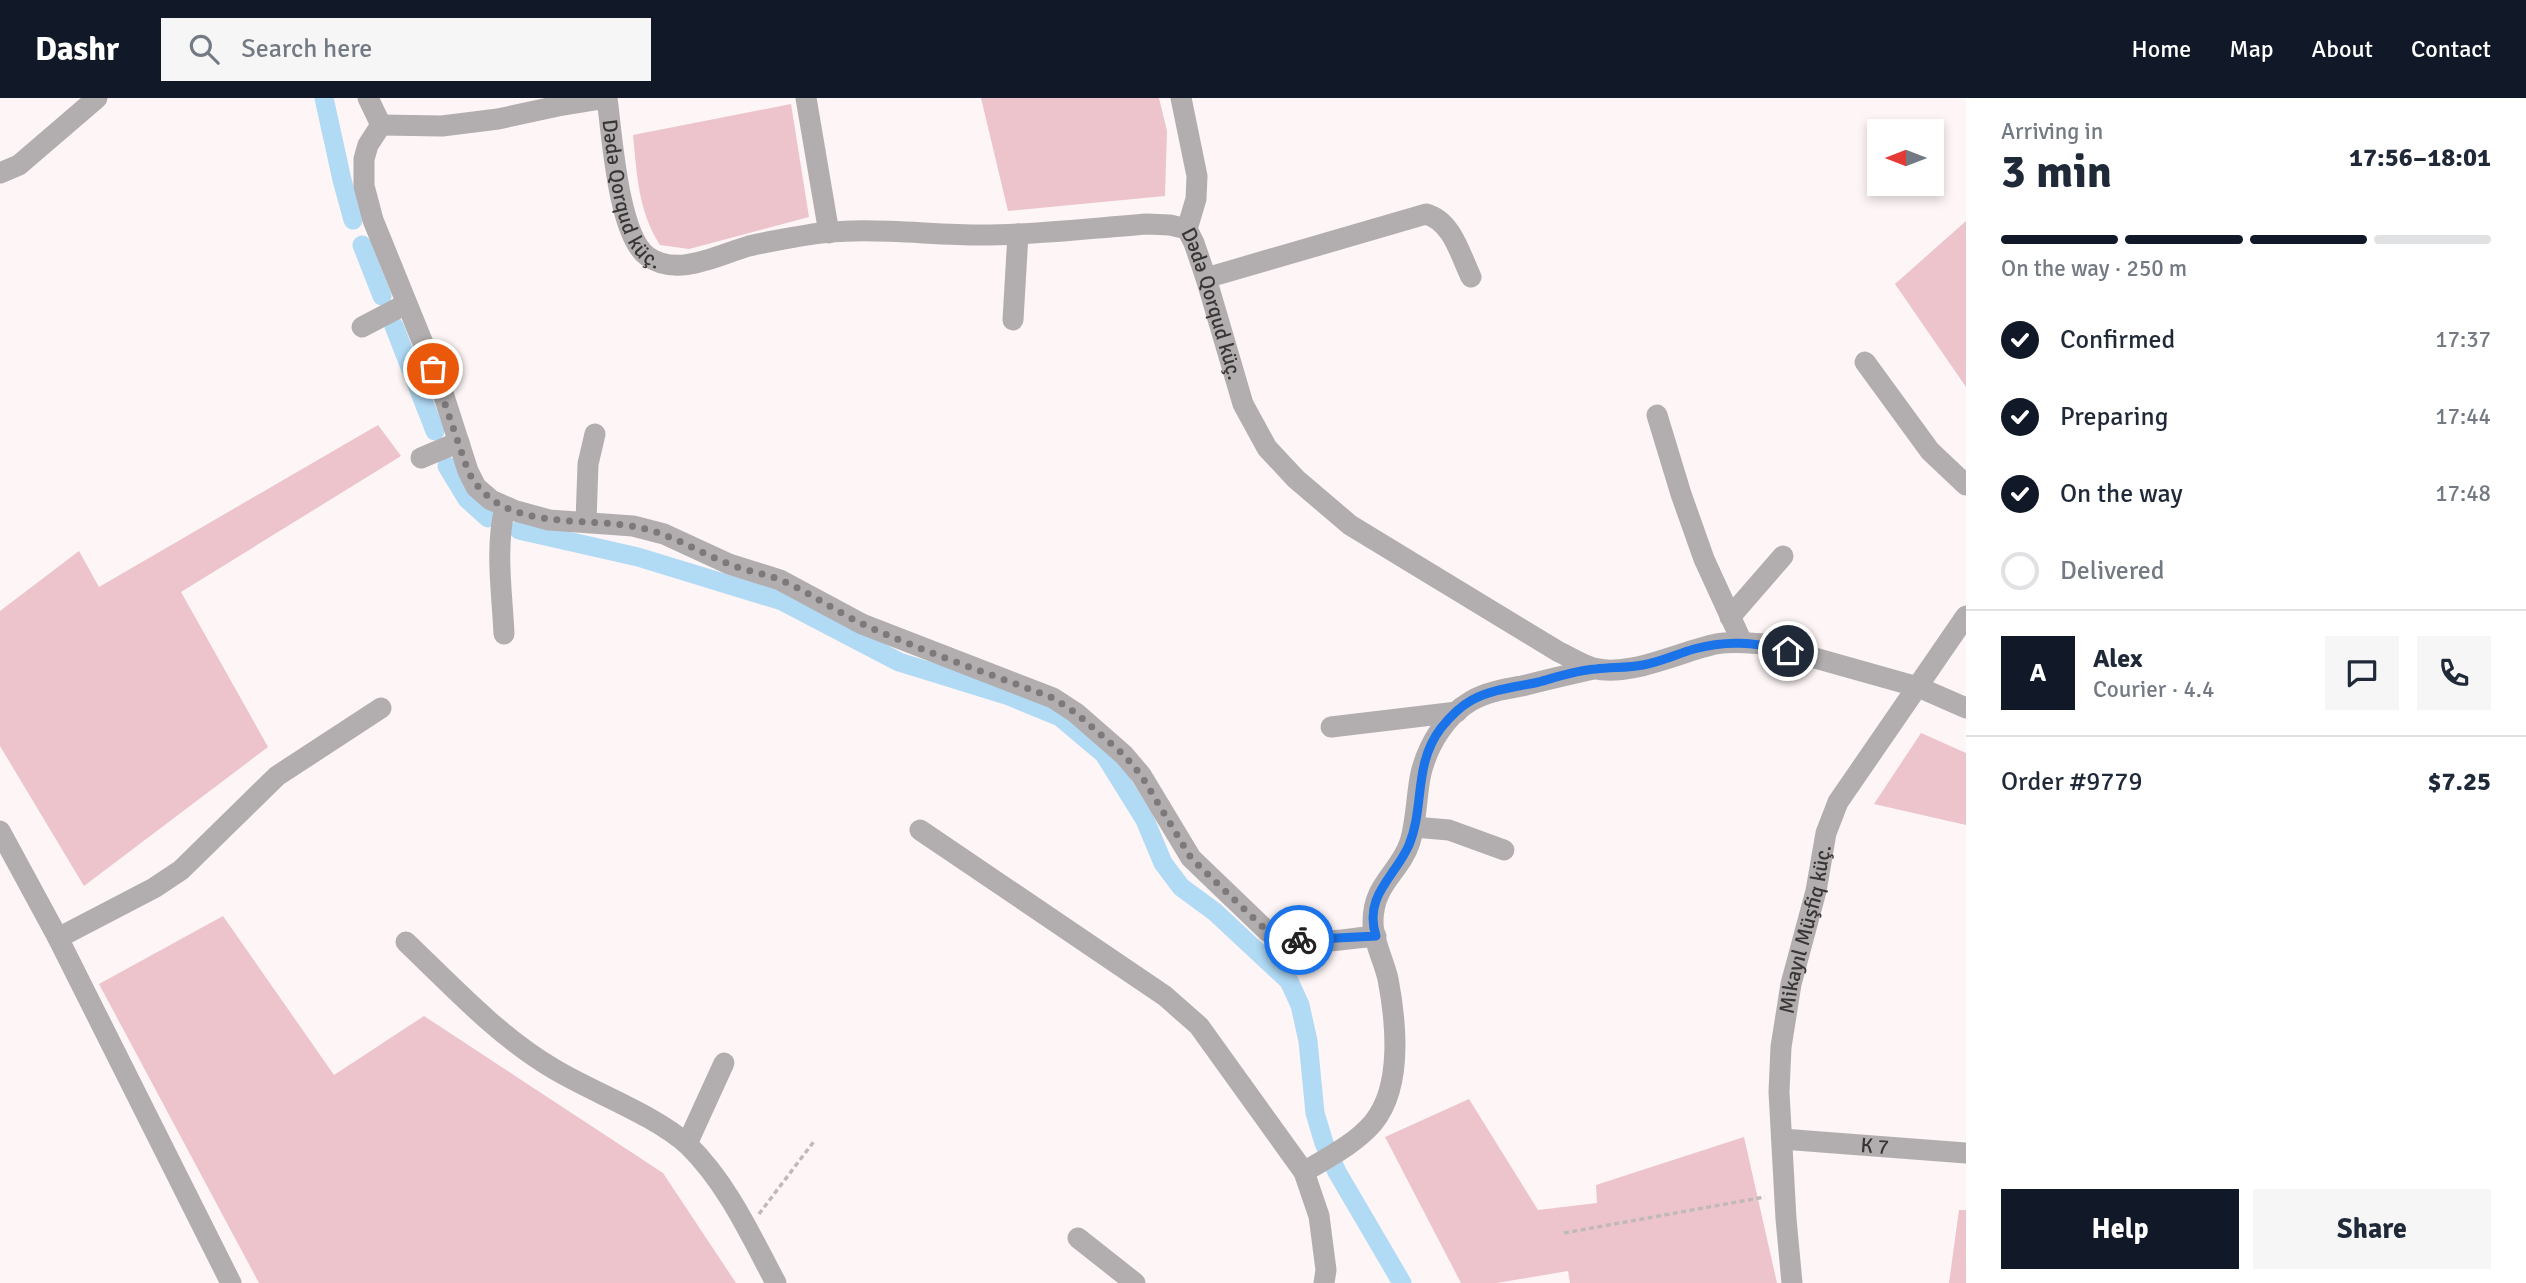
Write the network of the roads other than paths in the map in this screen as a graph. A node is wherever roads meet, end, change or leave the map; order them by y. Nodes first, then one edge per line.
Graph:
1 (97, 98) edge
2 (368, 98) edge
3 (607, 98) edge
4 (806, 98) edge
5 (1181, 98) edge
6 (381, 125) junction
7 (0, 173) edge
8 (1187, 229) junction
9 (830, 233) junction
10 (1018, 234) junction
11 (1471, 276) dead end
12 (1206, 278) junction
13 (406, 304) junction
14 (1013, 320) dead end
15 (362, 327) dead end
16 (1865, 362) dead end
17 (1657, 415) dead end
18 (595, 434) dead end
19 (458, 442) junction
20 (421, 458) dead end
21 (1966, 485) edge
22 (505, 507) junction
23 (586, 522) junction
24 (1783, 556) dead end
25 (1966, 616) edge
26 (1730, 617) junction
27 (504, 634) dead end
28 (1742, 642) junction
29 (1594, 669) junction
30 (1918, 687) junction
31 (381, 708) dead end
32 (1966, 708) edge
33 (1457, 712) junction
34 (1331, 727) dead end
35 (1414, 827) junction
36 (0, 831) edge
37 (920, 831) dead end
38 (1504, 850) dead end
39 (1376, 936) junction
40 (58, 938) junction
41 (406, 942) dead end
42 (724, 1063) dead end
43 (1782, 1139) junction
44 (687, 1144) junction
45 (1966, 1153) edge
46 (1304, 1172) junction
47 (1078, 1238) dead end
48 (231, 1283) edge
49 (776, 1283) edge
50 (1135, 1283) edge
51 (1324, 1283) edge
52 (1792, 1283) edge

1 - 7 street
2 - 6 street
3 - 6 street, Dədə Qorqud küç.
3 - 9 street, Dədə Qorqud küç.
4 - 9 street
5 - 8 street
6 - 13 street
8 - 10 street, Dədə Qorqud küç.
8 - 12 street, Dədə Qorqud küç.
9 - 10 street, Dədə Qorqud küç.
10 - 14 street
11 - 12 street
12 - 29 street, Dədə Qorqud küç.
13 - 15 street
13 - 19 street
16 - 21 street
17 - 26 street
18 - 23 street
19 - 20 street
19 - 22 street
22 - 23 street
22 - 27 street
23 - 39 street
24 - 26 street
25 - 30 street, Mikayıl Müşfiq küç.
26 - 28 street
28 - 29 street, Dədə Qorqud küç.
28 - 30 street, Dədə Qorqud küç.
29 - 33 street
30 - 32 street, Dədə Qorqud küç.
30 - 43 street, Mikayıl Müşfiq küç.
31 - 40 street
33 - 34 street
33 - 35 street
35 - 38 street
35 - 39 street
36 - 40 street
37 - 46 street
39 - 46 street
40 - 48 street
41 - 44 street
42 - 44 street
43 - 45 street, K 7
43 - 52 street, Mikayıl Müşfiq küç.
44 - 49 street
46 - 51 street
47 - 50 street

